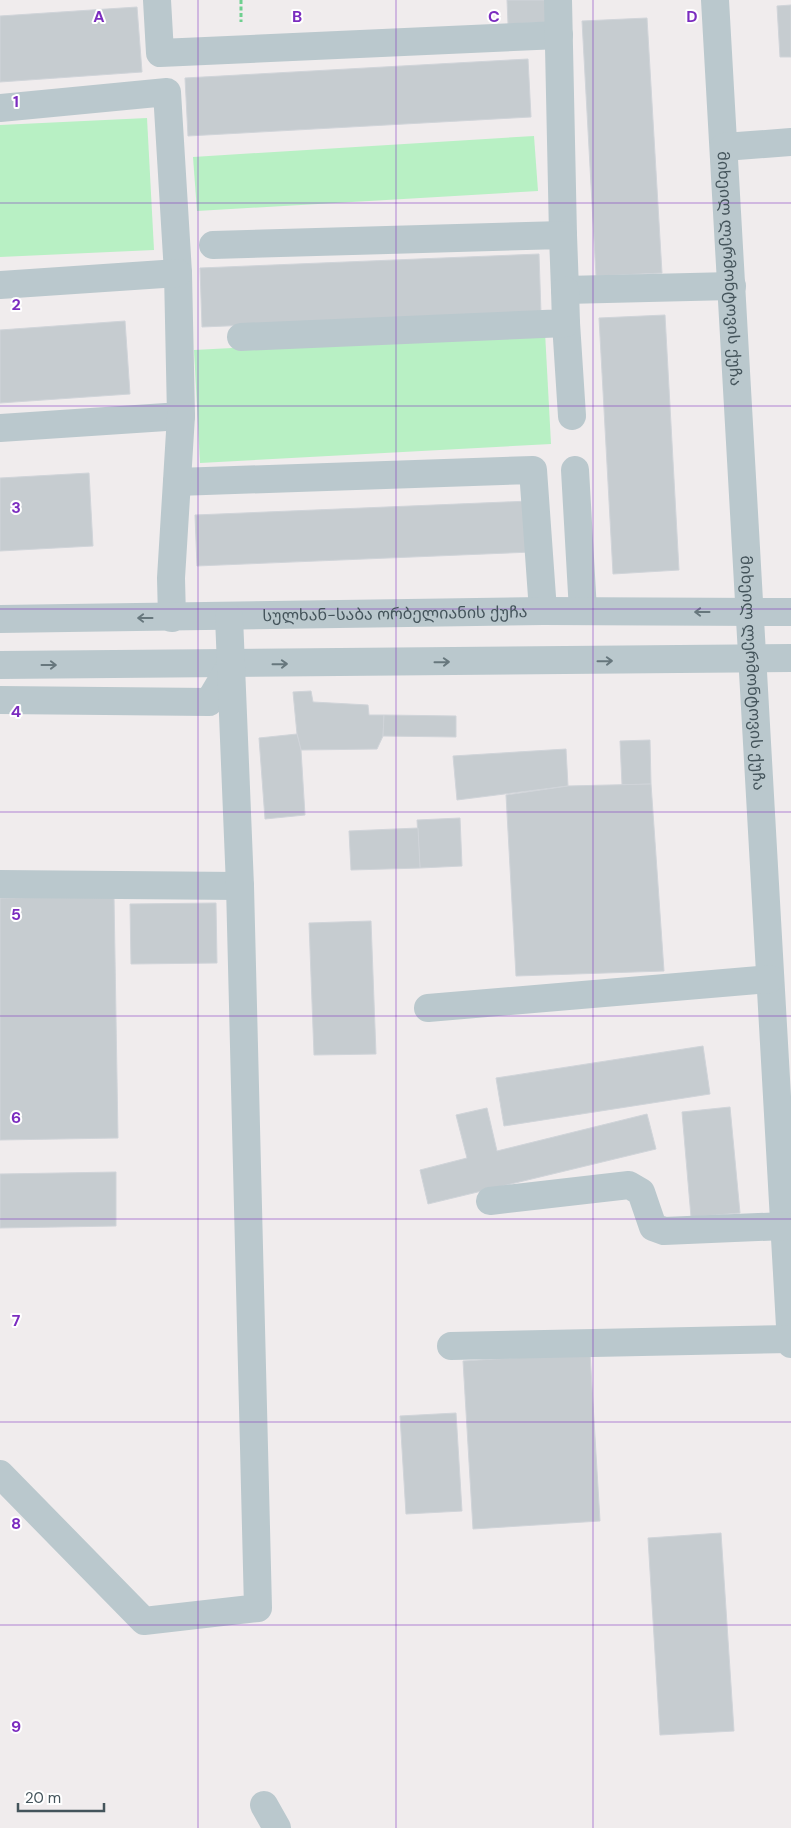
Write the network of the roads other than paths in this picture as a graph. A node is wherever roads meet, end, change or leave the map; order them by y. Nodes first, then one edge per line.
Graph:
1 (157, 0) edge
2 (558, 0) edge
3 (715, 0) edge
4 (559, 35) junction
5 (0, 108) edge
6 (791, 142) edge
7 (724, 147) junction
8 (563, 235) junction
9 (213, 245) dead end
10 (178, 273) junction
11 (0, 285) edge
12 (732, 286) junction
13 (565, 290) junction
14 (566, 323) junction
15 (241, 337) dead end
16 (182, 416) junction
17 (572, 416) dead end
18 (0, 428) edge
19 (575, 470) dead end
20 (177, 482) junction
21 (543, 611) junction
22 (582, 611) junction
23 (751, 612) junction
24 (791, 612) edge
25 (229, 617) junction
26 (172, 618) junction
27 (0, 619) edge
28 (791, 658) edge
29 (752, 659) junction
30 (231, 665) junction
31 (0, 666) edge
32 (0, 700) edge
33 (0, 884) edge
34 (240, 886) junction
35 (770, 979) junction
36 (428, 1008) dead end
37 (786, 1183) edge
38 (490, 1202) dead end
39 (784, 1226) junction
40 (791, 1339) edge
41 (791, 1344) edge
42 (451, 1346) dead end
43 (0, 1474) edge

1 - 4 street
2 - 4 street
3 - 7 street, მიხეილ ლერმონტოვის ქუჩა
4 - 8 street
5 - 10 street
6 - 7 street
7 - 12 street, მიხეილ ლერმონტოვის ქუჩა
8 - 9 street
8 - 13 street
10 - 11 street
10 - 16 street
12 - 13 street
12 - 23 street, მიხეილ ლერმონტოვის ქუჩა
13 - 14 street
14 - 15 street
14 - 17 street
16 - 18 street
16 - 20 street
19 - 22 street
20 - 21 street
20 - 26 street
21 - 22 street, სულხან-საბა ორბელიანის ქუჩა
21 - 25 street, სულხან-საბა ორბელიანის ქუჩა
23 -> 22 street, სულხან-საბა ორბელიანის ქუჩა
23 - 24 street, სულხან-საბა ორბელიანის ქუჩა
23 - 29 street, მიხეილ ლერმონტოვის ქუჩა
25 - 26 street, სულხან-საბა ორბელიანის ქუჩა
25 - 30 street
26 -> 27 street, სულხან-საბა ორბელიანის ქუჩა
28 - 29 street
30 -> 29 street
29 - 35 street, მიხეილ ლერმონტოვის ქუჩა
31 -> 30 street
30 - 32 street
30 - 34 street
33 - 34 street
34 - 43 street
35 - 36 street
35 - 37 street, მიხეილ ლერმონტოვის ქუჩა
37 - 39 street, მიხეილ ლერმონტოვის ქუჩა
38 - 39 street
39 - 40 street, მიხეილ ლერმონტოვის ქუჩა
40 - 41 street, მიხეილ ლერმონტოვის ქუჩა
40 - 42 street

